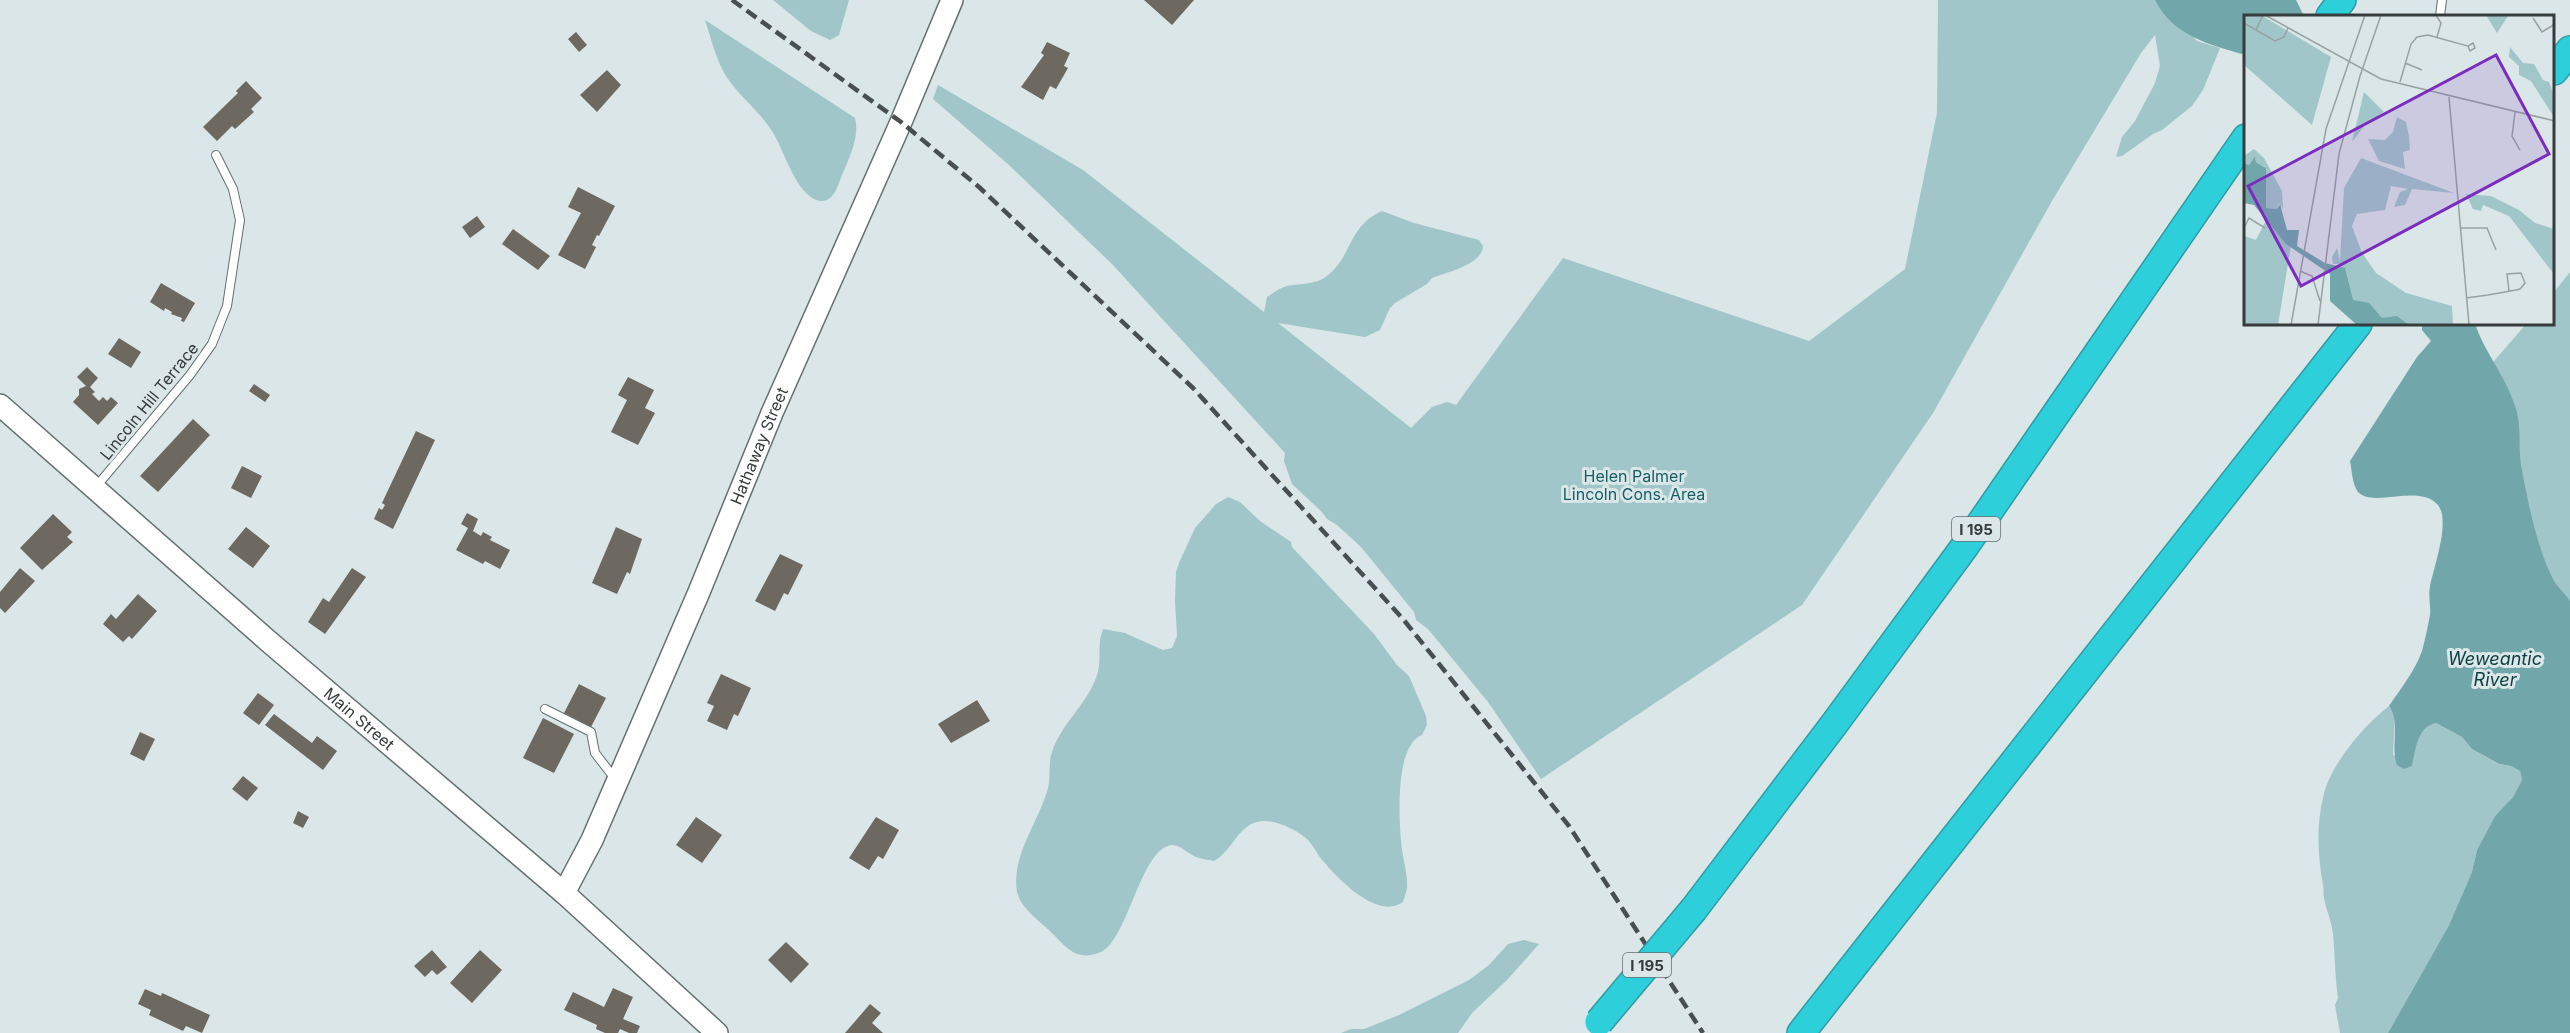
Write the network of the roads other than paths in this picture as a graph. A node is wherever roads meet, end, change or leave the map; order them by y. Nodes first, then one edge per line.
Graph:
1 (952, 0) edge
2 (2442, 0) edge
3 (2440, 15) edge
4 (2570, 50) edge
5 (2555, 69) edge
6 (2244, 140) edge
7 (216, 155) dead end
8 (2356, 326) edge
9 (0, 405) edge
10 (94, 489) junction
11 (545, 709) dead end
12 (617, 781) junction
13 (564, 893) junction
14 (1594, 1028) edge
15 (717, 1033) edge
16 (1801, 1033) edge

1 - 12 street, Hathaway Street
2 - 3 lane
4 - 5 highway
6 - 14 highway, I 195, bridge
7 - 10 lane, Lincoln Hill Terrace
8 - 16 highway
9 - 10 street, Main Street
10 - 13 street, Main Street
11 - 12 lane
12 - 13 street, Hathaway Street
13 - 15 street, Main Street

